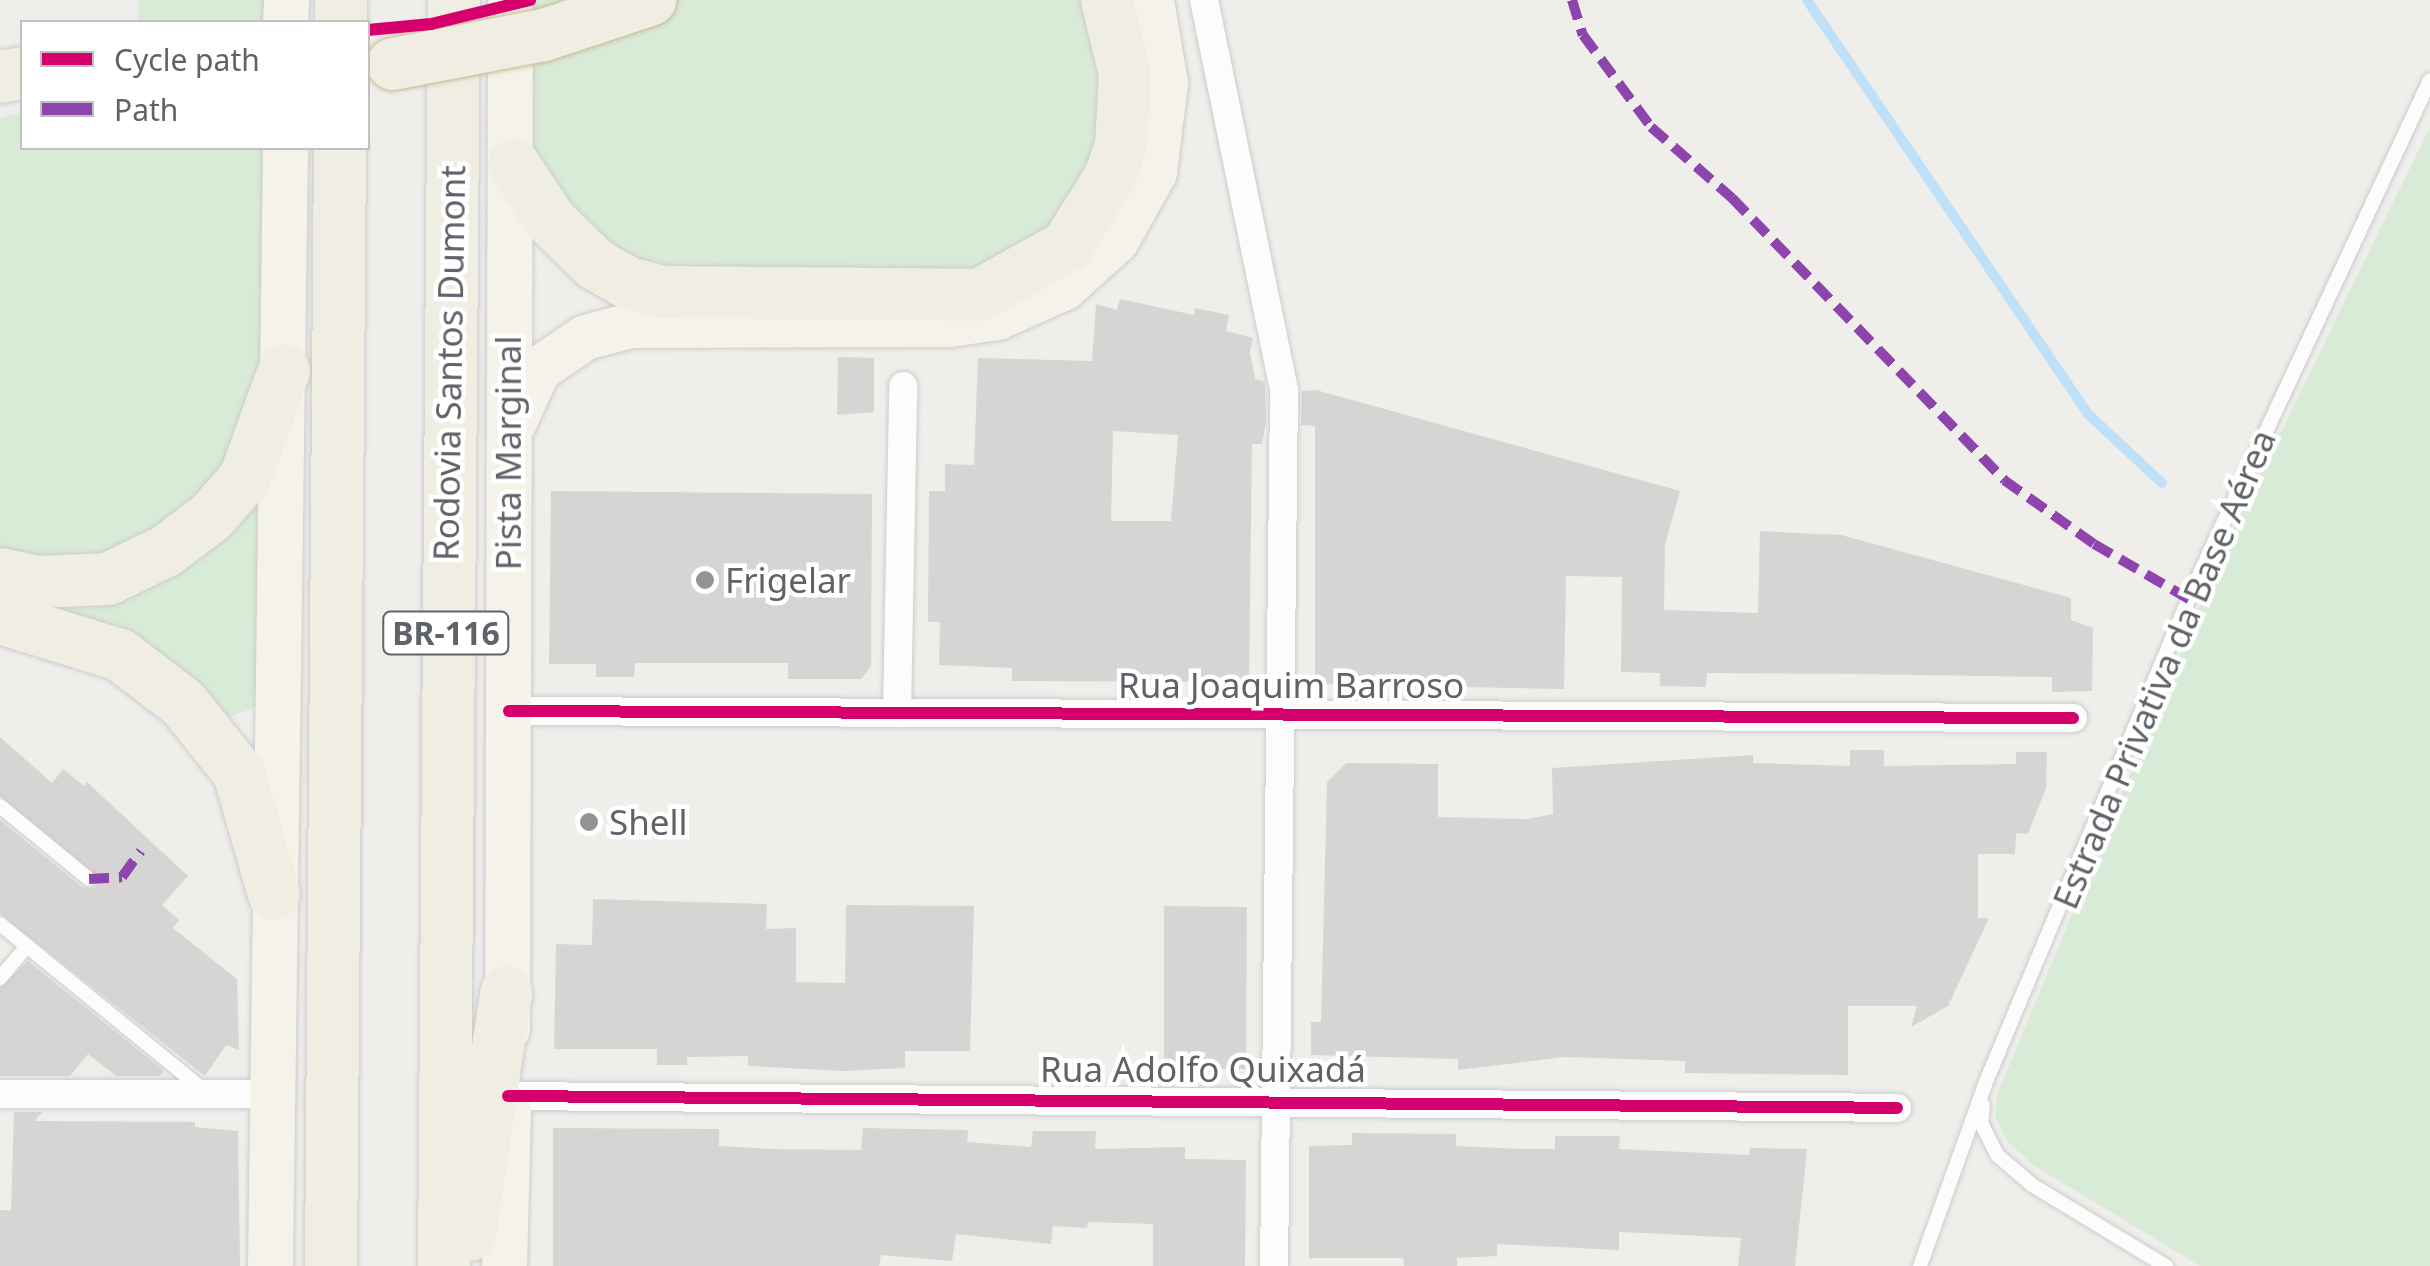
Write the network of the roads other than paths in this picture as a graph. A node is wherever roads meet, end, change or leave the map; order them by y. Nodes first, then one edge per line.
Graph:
1 (454, 0) edge
2 (510, 0) edge
3 (650, 0) edge
4 (1107, 0) edge
5 (1150, 0) edge
6 (1204, 0) edge
7 (380, 65) edge
8 (2430, 80) edge
9 (285, 150) edge
10 (340, 150) edge
11 (514, 165) junction
12 (284, 371) junction
13 (902, 386) dead end
14 (505, 441) junction
15 (0, 574) edge
16 (0, 618) edge
17 (510, 711) junction
18 (897, 713) junction
19 (1279, 714) junction
20 (2073, 718) dead end
21 (0, 806) edge
22 (89, 879) dead end
23 (274, 894) junction
24 (0, 924) edge
25 (26, 946) junction
26 (0, 978) edge
27 (506, 993) junction
28 (1984, 1084) junction
29 (0, 1094) edge
30 (270, 1094) junction
31 (211, 1096) junction
32 (508, 1096) junction
33 (1275, 1098) junction
34 (1897, 1108) dead end
35 (270, 1266) edge
36 (331, 1266) edge
37 (444, 1266) edge
38 (466, 1266) edge
39 (504, 1266) edge
40 (1274, 1266) edge
41 (1920, 1266) edge
42 (2166, 1266) edge

1 - 37 highway, Rodovia Santos Dumont / BR-116
2 - 11 main road, Pista Marginal / BR-116
3 - 7 highway, bridge
4 - 11 highway
5 - 14 main road
6 - 19 street
8 - 28 lane, Estrada Privativa da Base Aérea
9 - 12 main road
10 - 36 highway, BR-116
11 - 14 main road, Pista Marginal / BR-116
12 - 15 highway
12 - 23 main road
13 - 18 street
14 - 17 main road, Pista Marginal / BR-116
16 - 23 highway
17 - 18 street, Rua Joaquim Barroso
17 - 27 main road, Pista Marginal / BR-116
18 - 19 street, Rua Joaquim Barroso
19 - 20 street, Rua Joaquim Barroso
19 - 33 street
21 - 22 lane
23 - 30 main road
24 - 25 lane
25 - 26 lane
25 - 31 lane
27 - 32 main road, Pista Marginal / BR-116
27 - 38 highway
28 - 41 lane, Estrada Privativa da Base Aérea
28 - 42 lane
29 - 31 street
30 - 31 street
30 - 35 main road
32 - 33 street, Rua Adolfo Quixadá
32 - 39 main road, Pista Marginal / BR-116
33 - 34 street, Rua Adolfo Quixadá
33 - 40 street

